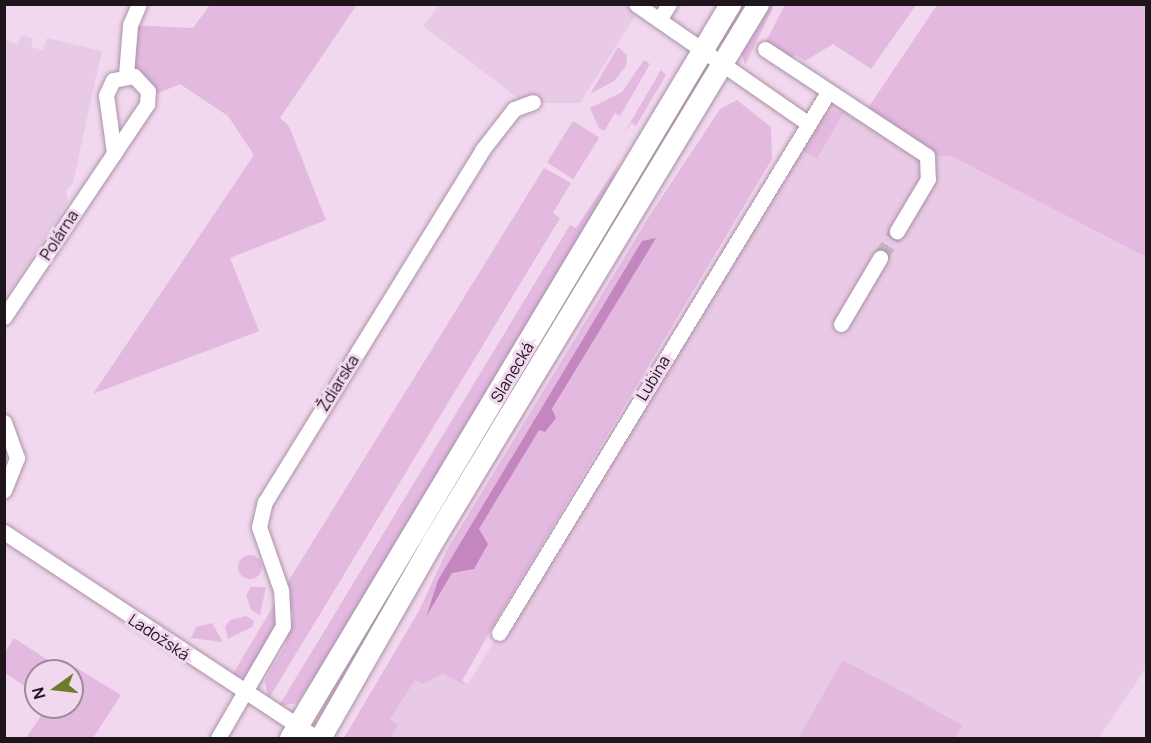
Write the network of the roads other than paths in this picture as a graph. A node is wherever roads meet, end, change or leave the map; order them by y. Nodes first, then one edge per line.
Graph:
1 (139, 4) edge
2 (636, 4) edge
3 (669, 4) edge
4 (730, 4) edge
5 (758, 4) edge
6 (659, 20) junction
7 (765, 49) dead end
8 (702, 51) junction
9 (721, 65) junction
10 (126, 75) junction
11 (827, 94) junction
12 (533, 102) dead end
13 (807, 123) junction
14 (114, 153) junction
15 (897, 231) tunnel mouth
16 (880, 258) tunnel mouth
17 (4, 317) edge
18 (841, 324) dead end
19 (4, 422) edge
20 (4, 491) edge
21 (4, 532) edge
22 (499, 633) dead end
23 (245, 694) junction
24 (294, 733) edge
25 (218, 738) edge
26 (318, 738) edge

1 - 10 street
2 - 6 street
3 - 6 street
4 - 8 main road, Slanecká
5 - 9 main road, Slanecká
6 - 8 street
7 - 11 street
8 - 9 street
8 - 24 main road, Slanecká
9 - 13 street
9 - 26 main road, Slanecká
10 - 14 street
10 - 14 street, Polárna
11 - 13 street, Lubina
11 - 15 street
12 - 23 street, Ždiarska
13 - 22 street, Lubina
14 - 17 street, Polárna
16 - 18 street
19 - 20 street
21 - 23 street, Ladožská
23 - 24 street, Ladožská
23 - 25 street, Ždiarska
24 - 26 street, Ladožská

